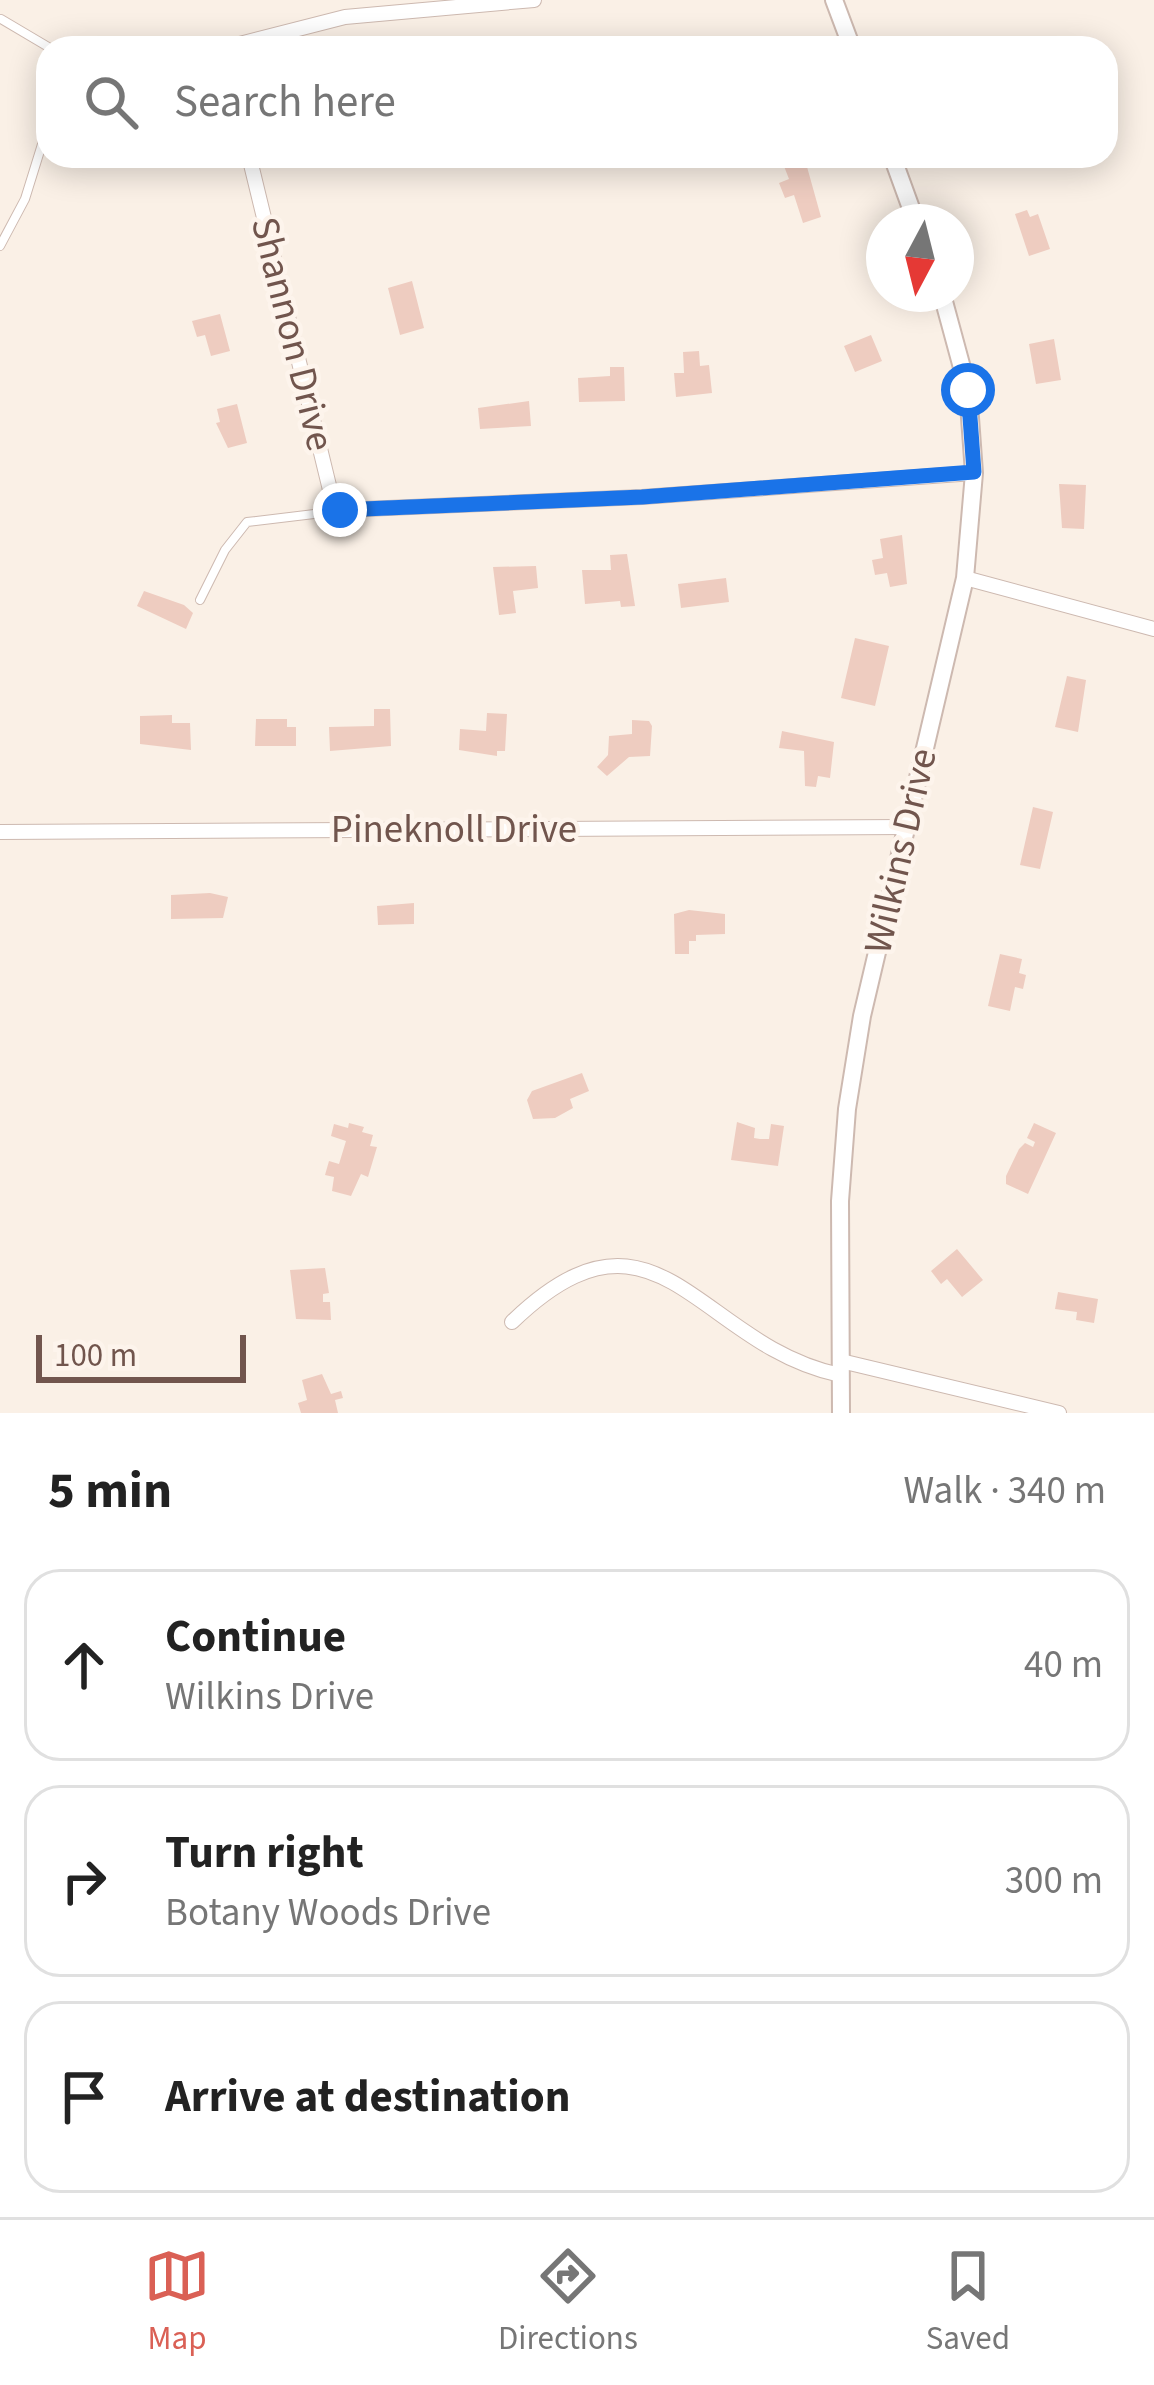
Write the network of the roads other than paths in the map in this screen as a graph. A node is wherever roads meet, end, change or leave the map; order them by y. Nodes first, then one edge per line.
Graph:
1 (534, 0) edge
2 (834, 0) edge
3 (0, 19) edge
4 (270, 36) edge
5 (848, 36) edge
6 (36, 40) edge
7 (36, 164) edge
8 (251, 168) edge
9 (896, 168) edge
10 (909, 204) edge
11 (0, 246) edge
12 (947, 312) edge
13 (974, 472) junction
14 (340, 510) junction
15 (965, 578) junction
16 (200, 600) dead end
17 (1154, 629) edge
18 (907, 827) junction
19 (0, 832) edge
20 (512, 1322) dead end
21 (841, 1368) junction
22 (841, 1413) edge
23 (1059, 1413) edge

1 - 4 street
2 - 5 street
3 - 6 lane
7 - 11 lane
8 - 14 street, Shannon Drive
9 - 10 street
12 - 13 street, Wilkins Drive
13 - 14 street
13 - 15 street, Wilkins Drive
14 - 16 lane
15 - 17 street
15 - 18 street, Wilkins Drive
18 - 19 street, Pineknoll Drive
18 - 21 street, Wilkins Drive
20 - 21 street
21 - 22 street, Wilkins Drive
21 - 23 street

